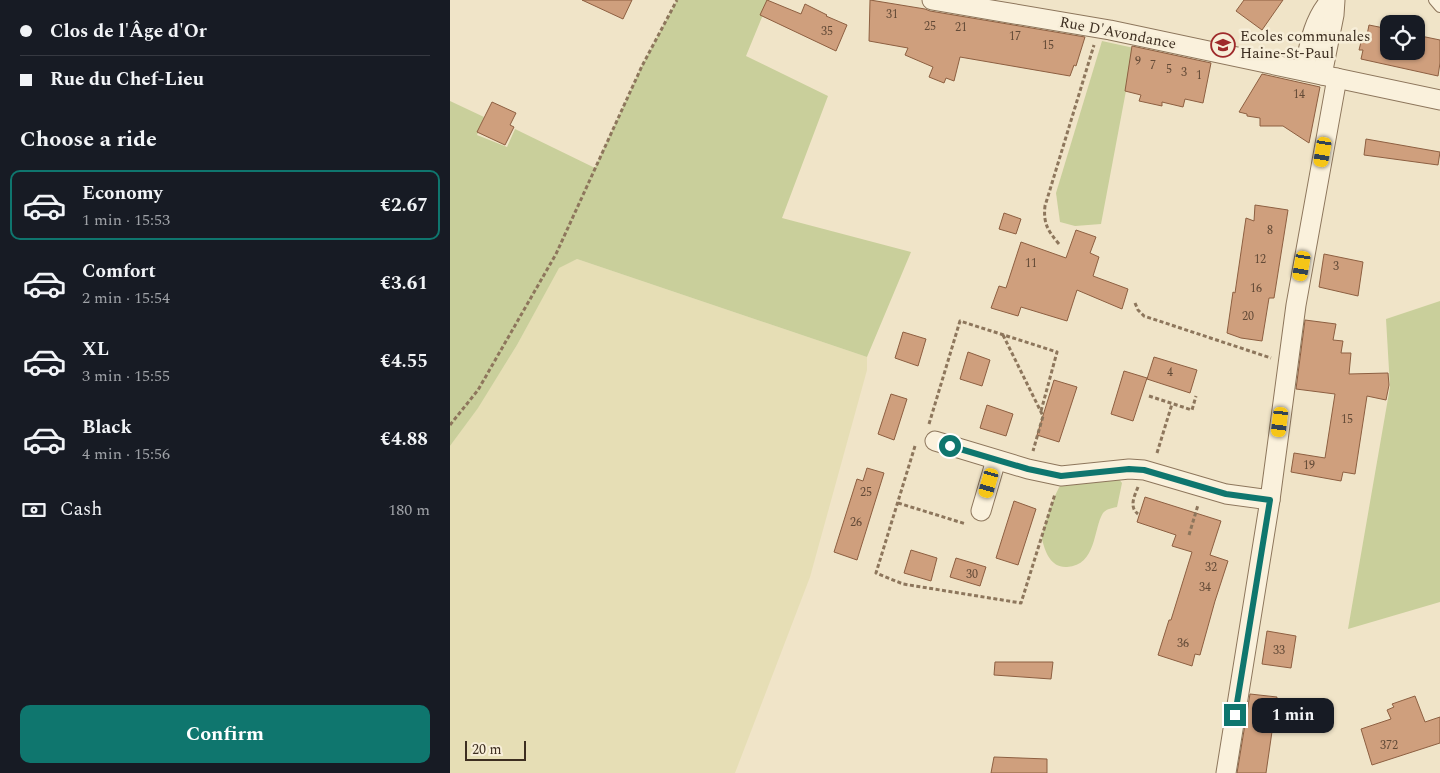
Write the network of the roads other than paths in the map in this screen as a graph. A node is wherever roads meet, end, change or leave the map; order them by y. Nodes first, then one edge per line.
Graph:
1 (932, 0) edge
2 (1331, 0) edge
3 (1335, 0) edge
4 (1434, 0) edge
5 (1440, 7) edge
6 (1321, 75) junction
7 (1440, 100) edge
8 (932, 432) road end
9 (996, 460) junction
10 (1270, 500) junction
11 (981, 511) road end
12 (1226, 773) edge

1 - 6 street, Rue D'Avondance
2 - 6 street
3 - 6 street
4 - 5 lane
6 - 7 street, Rue D'Avondance
6 - 10 street
8 - 9 street
9 - 10 street
9 - 11 street
10 - 12 street

